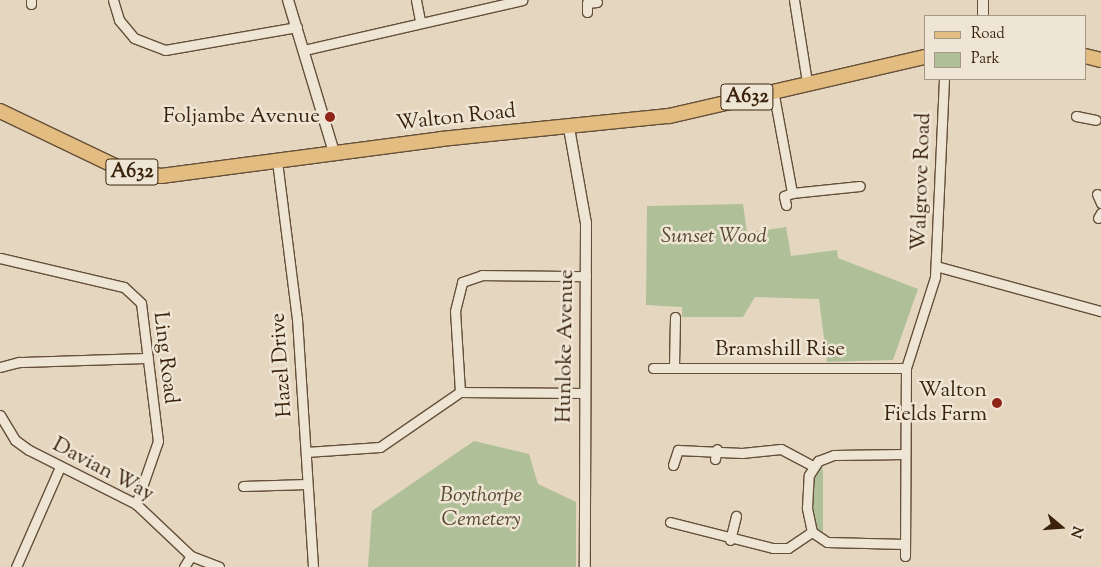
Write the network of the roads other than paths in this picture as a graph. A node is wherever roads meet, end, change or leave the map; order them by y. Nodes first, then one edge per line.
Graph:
1 (113, 0) edge
2 (288, 0) edge
3 (416, 0) edge
4 (522, 0) edge
5 (794, 0) edge
6 (983, 0) edge
7 (597, 2) dead end
8 (585, 5) edge
9 (983, 15) edge
10 (420, 20) junction
11 (297, 27) junction
12 (304, 50) junction
13 (1086, 56) edge
14 (924, 57) edge
15 (1101, 60) edge
16 (944, 80) edge
17 (807, 82) junction
18 (773, 90) junction
19 (0, 111) edge
20 (1076, 116) dead end
21 (1097, 122) edge
22 (569, 128) junction
23 (334, 152) junction
24 (277, 161) junction
25 (860, 186) dead end
26 (792, 193) junction
27 (1097, 194) dead end
28 (1101, 203) edge
29 (786, 206) dead end
30 (0, 258) edge
31 (936, 266) junction
32 (586, 276) junction
33 (1101, 311) edge
34 (675, 317) dead end
35 (675, 330) junction
36 (685, 330) dead end
37 (148, 358) junction
38 (674, 366) junction
39 (0, 367) edge
40 (653, 368) dead end
41 (906, 368) junction
42 (460, 392) junction
43 (584, 392) junction
44 (0, 415) edge
45 (3, 428) edge
46 (717, 449) junction
47 (306, 452) junction
48 (905, 454) junction
49 (715, 460) dead end
50 (673, 465) dead end
51 (813, 466) junction
52 (60, 467) junction
53 (307, 484) junction
54 (243, 486) dead end
55 (136, 504) junction
56 (736, 516) dead end
57 (670, 522) dead end
58 (812, 532) junction
59 (730, 540) junction
60 (905, 544) junction
61 (191, 556) junction
62 (905, 556) dead end
63 (16, 567) edge
64 (184, 567) edge
65 (218, 567) edge
66 (313, 567) edge
67 (585, 567) edge

1 - 11 street
2 - 11 street
3 - 10 street
4 - 10 street
5 - 17 street
6 - 9 street
7 - 8 street
10 - 12 street
11 - 12 street
12 - 23 street
13 - 15 main road
14 - 17 main road, Walton Road / A632
16 - 31 street, Walgrove Road
17 - 18 main road, Walton Road / A632
18 - 22 main road, Walton Road / A632
18 - 26 street
19 - 24 main road, Walton Road / A632
20 - 21 street
22 - 23 main road, Walton Road / A632
22 - 32 street, Hunloke Avenue
23 - 24 main road, Walton Road / A632
24 - 47 street, Hazel Drive
25 - 26 street
26 - 29 street
27 - 28 street
30 - 37 street, Ling Road
31 - 33 street, Walgrove Road
31 - 41 street
32 - 42 street
32 - 43 street, Hunloke Avenue
34 - 35 street
35 - 36 street
35 - 38 street
37 - 39 street
37 - 55 street, Ling Road
38 - 40 street, Bramshill Rise
38 - 41 street, Bramshill Rise
41 - 48 street
42 - 43 street
42 - 47 street
43 - 67 street, Hunloke Avenue
44 - 45 street, Davian Way
45 - 52 street, Davian Way
46 - 49 street
46 - 50 street
46 - 51 street
47 - 53 street, Hazel Drive
48 - 51 street
48 - 60 street
51 - 58 street
52 - 55 street, Davian Way
52 - 63 street
53 - 54 street
53 - 66 street, Hazel Drive
55 - 61 street, Davian Way
56 - 59 street
57 - 59 street
58 - 59 street
58 - 60 street
60 - 62 street
61 - 64 street
61 - 65 street, Davian Way

